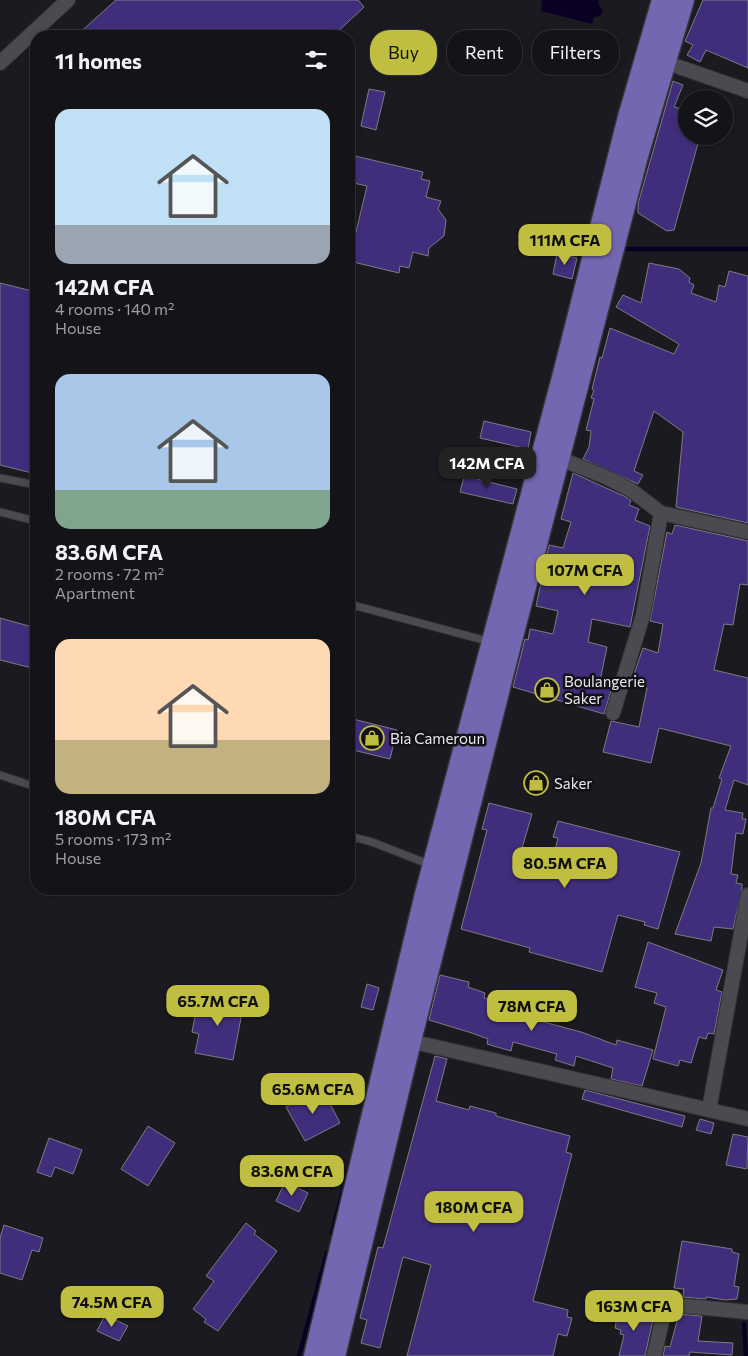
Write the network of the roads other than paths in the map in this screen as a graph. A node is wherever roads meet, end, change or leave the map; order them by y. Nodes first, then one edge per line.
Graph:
1 (68, 0) edge
2 (663, 0) edge
3 (683, 0) edge
4 (36, 30) edge
5 (30, 35) edge
6 (656, 59) junction
7 (0, 63) edge
8 (748, 91) edge
9 (551, 456) junction
10 (0, 478) edge
11 (30, 484) edge
12 (0, 512) edge
13 (661, 513) junction
14 (30, 520) edge
15 (748, 532) edge
16 (355, 606) edge
17 (501, 646) junction
18 (613, 712) dead end
19 (0, 775) edge
20 (30, 785) edge
21 (355, 838) edge
22 (443, 870) junction
23 (748, 895) edge
24 (410, 1041) junction
25 (709, 1110) junction
26 (748, 1119) edge
27 (350, 1252) junction
28 (748, 1312) edge
29 (327, 1347) edge
30 (654, 1356) edge

1 - 4 street
2 - 6 main road
3 - 6 main road
5 - 7 street
6 - 8 street
6 - 9 main road
9 - 13 street
9 - 17 main road
10 - 11 lane
12 - 14 lane
13 - 15 street
13 - 18 street
16 - 17 lane
17 - 22 main road
19 - 20 lane
21 - 22 lane
22 - 24 main road
22 - 27 main road
23 - 25 street
24 - 25 street
24 - 27 main road
25 - 26 street
27 - 29 main road
28 - 30 street

